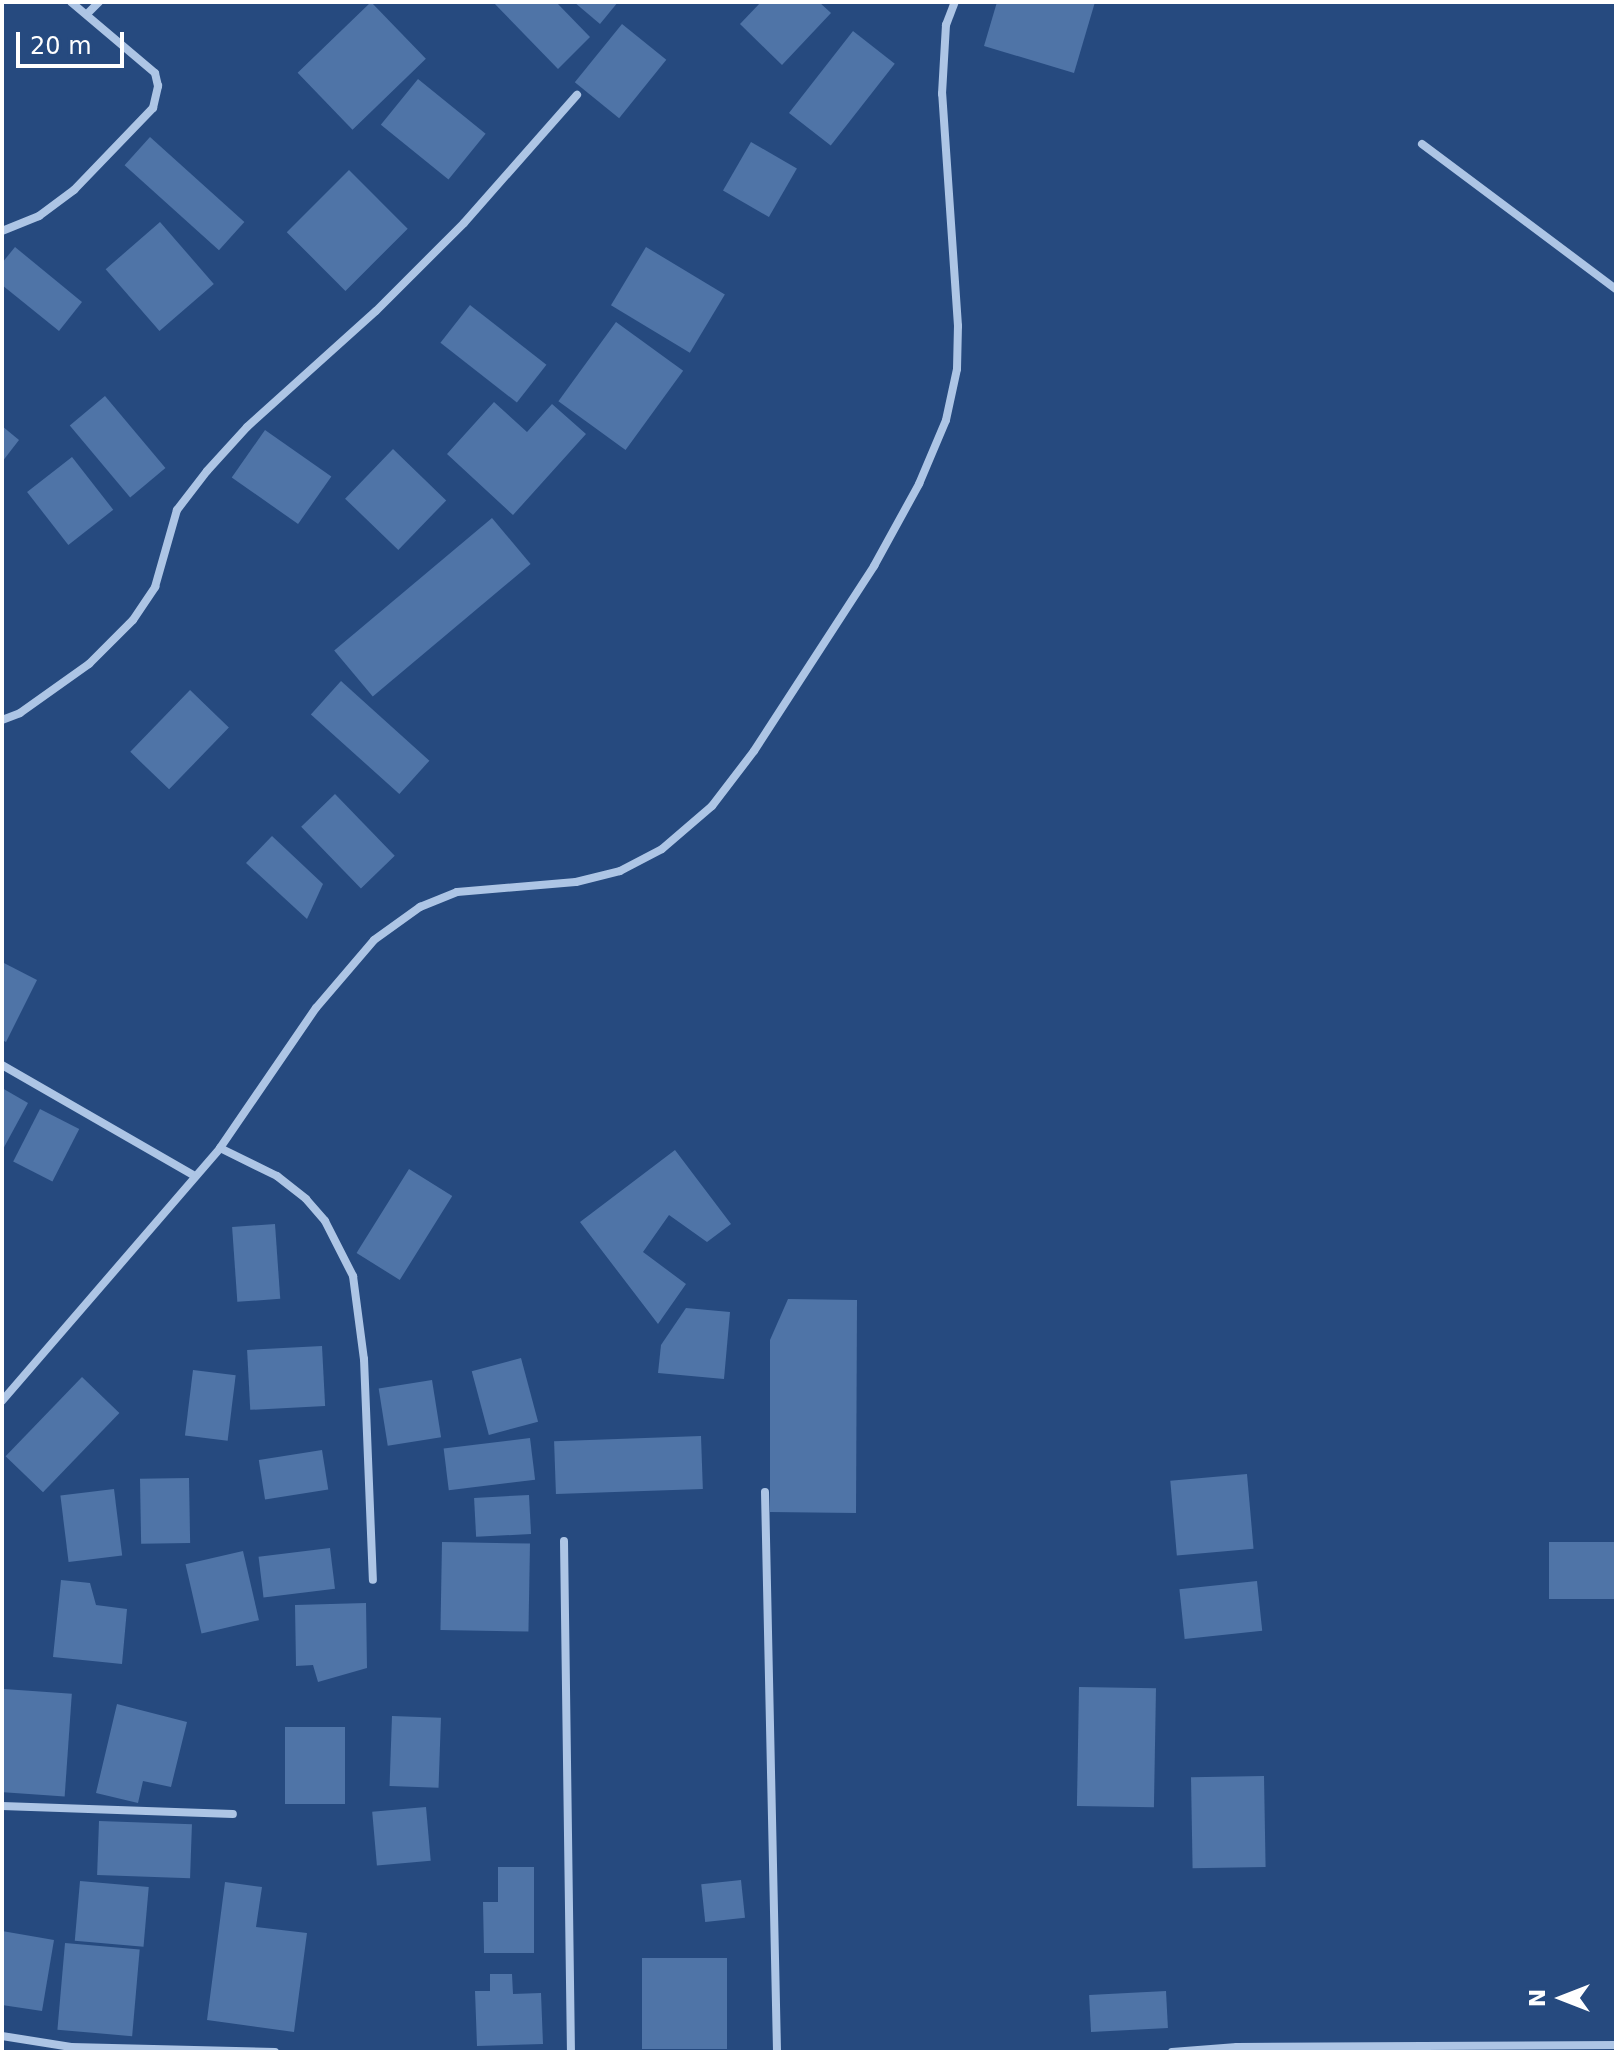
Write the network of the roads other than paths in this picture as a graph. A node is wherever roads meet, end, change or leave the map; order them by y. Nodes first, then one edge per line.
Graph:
1 (71, 2) edge
2 (99, 2) edge
3 (955, 2) edge
4 (87, 14) junction
5 (577, 95) dead end
6 (1422, 144) dead end
7 (2, 231) edge
8 (1616, 289) edge
9 (2, 720) edge
10 (2, 1065) edge
11 (220, 1148) junction
12 (195, 1176) junction
13 (2, 1401) edge
14 (765, 1492) dead end
15 (564, 1541) dead end
16 (373, 1580) dead end
17 (2, 1806) edge
18 (233, 1814) dead end
19 (2, 2036) edge
20 (1616, 2045) edge
21 (275, 2052) edge
22 (571, 2052) edge
23 (777, 2052) edge
24 (1172, 2052) edge

1 - 4 street
2 - 4 street
3 - 11 street
4 - 7 street
5 - 9 street
6 - 8 street
10 - 12 street
11 - 12 street
11 - 16 street
12 - 13 street
14 - 23 street
15 - 22 street
17 - 18 street
19 - 21 street
20 - 24 street

